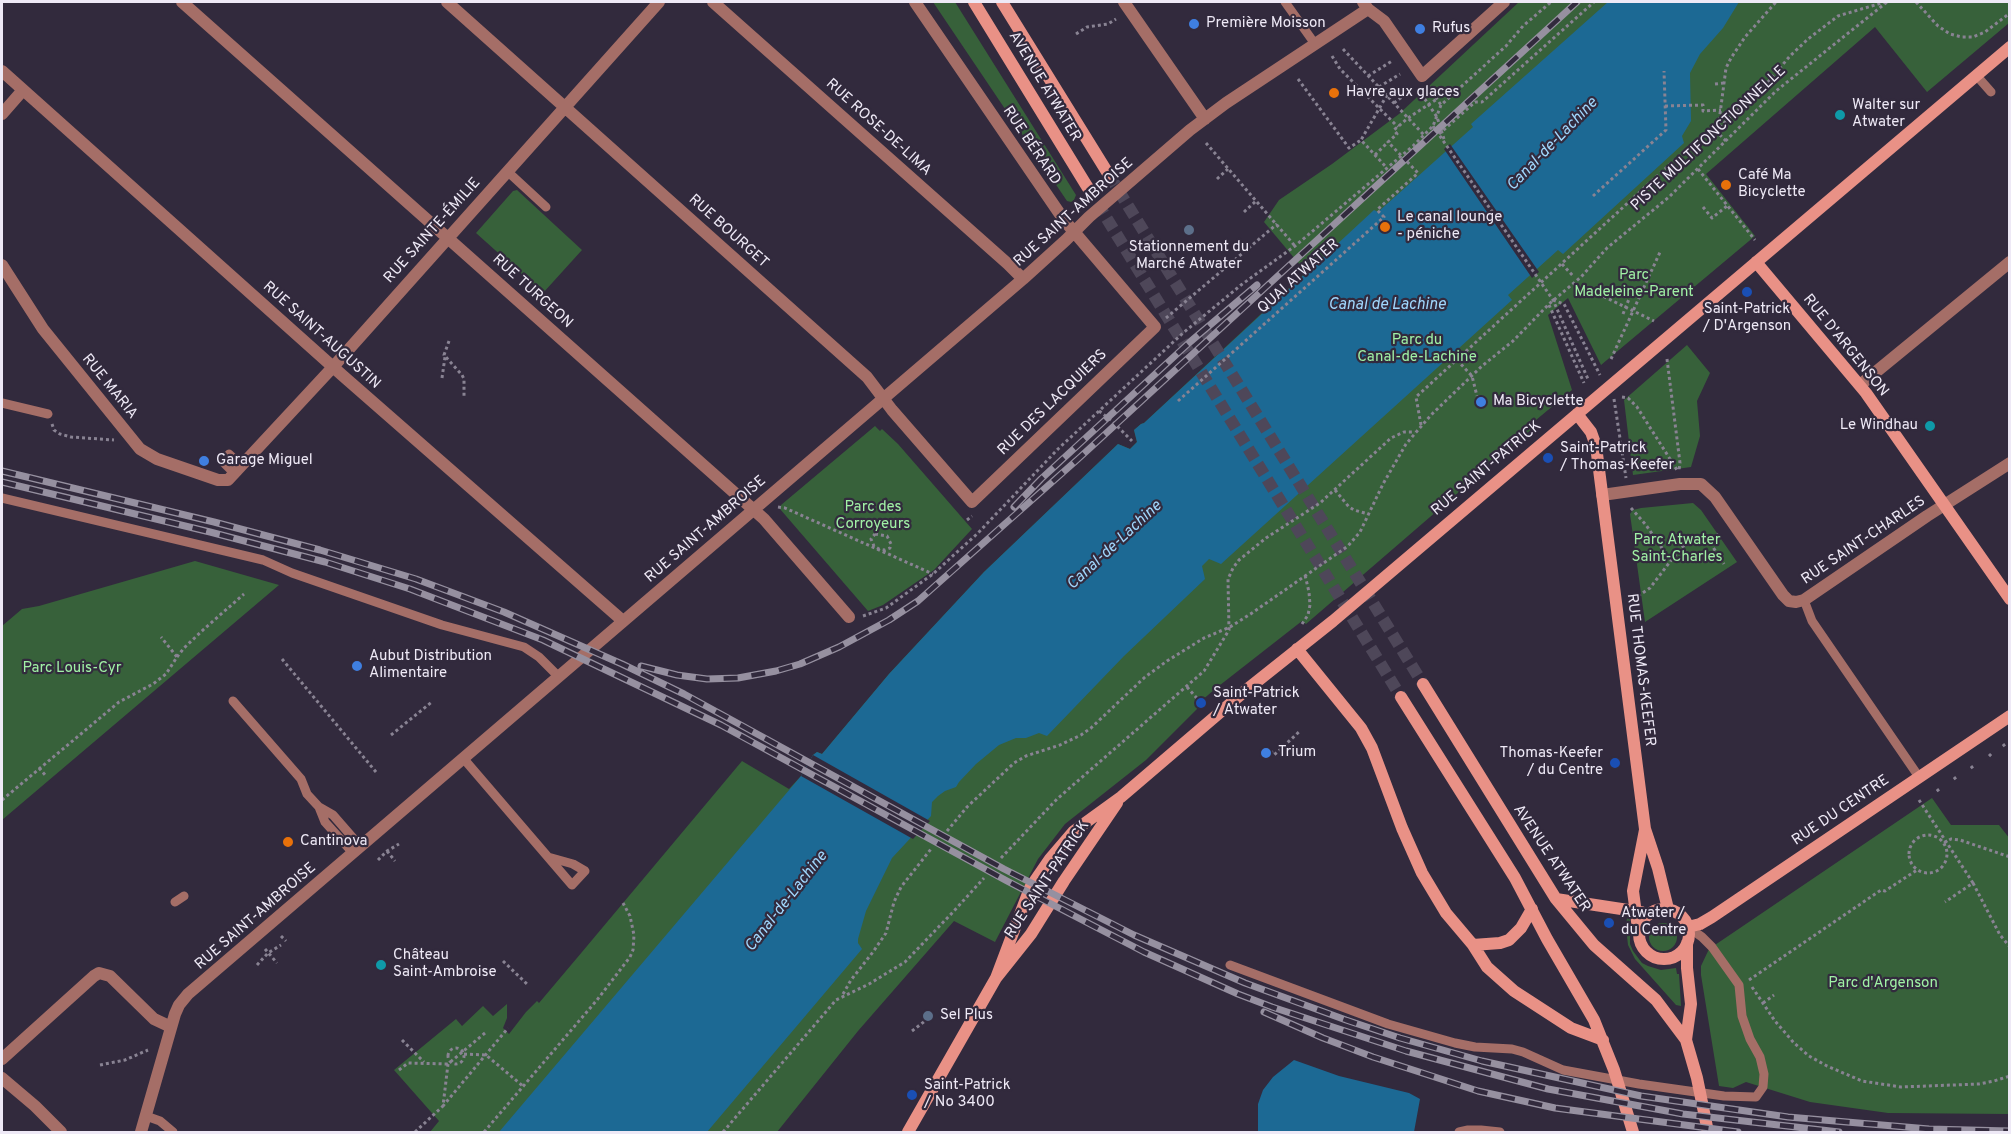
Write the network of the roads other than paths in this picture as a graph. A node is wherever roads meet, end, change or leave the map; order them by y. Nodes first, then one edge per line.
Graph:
1 (182, 2) edge
2 (447, 2) edge
3 (659, 2) edge
4 (713, 2) edge
5 (915, 2) edge
6 (974, 2) edge
7 (1002, 2) edge
8 (1124, 2) edge
9 (1285, 2) edge
10 (1504, 2) edge
11 (1365, 5) edge
12 (1315, 44) junction
13 (2010, 47) edge
14 (2, 71) edge
15 (1976, 75) junction
16 (23, 90) junction
17 (1991, 92) dead end
18 (565, 106) junction
19 (2, 114) edge
20 (1205, 119) junction
21 (507, 171) junction
22 (1109, 175) tunnel mouth
23 (1088, 188) tunnel mouth
24 (546, 207) dead end
25 (1074, 232) junction
26 (448, 237) junction
27 (1756, 262) junction
28 (2010, 262) edge
29 (2, 265) edge
30 (1023, 279) junction
31 (1159, 324) joint
32 (333, 367) junction
33 (1860, 385) junction
34 (883, 398) junction
35 (2, 403) edge
36 (48, 414) dead end
37 (1576, 414) junction
38 (226, 458) dead end
39 (2010, 463) edge
40 (235, 473) junction
41 (1602, 495) junction
42 (2, 498) edge
43 (972, 502) joint
44 (1945, 505) junction
45 (753, 510) junction
46 (2010, 599) edge
47 (1804, 600) junction
48 (849, 617) dead end
49 (623, 621) junction
50 (1297, 649) junction
51 (558, 676) junction
52 (1423, 684) tunnel mouth
53 (1401, 697) tunnel mouth
54 (233, 701) dead end
55 (2010, 716) edge
56 (463, 758) junction
57 (1919, 777) junction
58 (1121, 797) junction
59 (1645, 829) junction
60 (356, 850) junction
61 (549, 857) junction
62 (1633, 891) junction
63 (184, 896) dead end
64 (1556, 899) junction
65 (175, 902) dead end
66 (1613, 908) junction
67 (1532, 909) junction
68 (1668, 909) junction
69 (1642, 913) junction
70 (1688, 927) junction
71 (1687, 943) junction
72 (1473, 945) junction
73 (1230, 965) dead end
74 (996, 978) junction
75 (171, 1027) junction
76 (1603, 1040) junction
77 (1686, 1040) junction
78 (2, 1059) edge
79 (2, 1078) edge
80 (146, 1116) junction
81 (61, 1132) edge
82 (141, 1132) edge
83 (173, 1132) edge
84 (908, 1132) edge
85 (1460, 1132) edge
86 (1500, 1132) edge
87 (1633, 1132) edge
88 (1708, 1132) edge

1 - 26 street, RUE TURGEON
2 - 18 street, RUE BOURGET
3 - 18 street, RUE SAINTE-ÉMILIE
4 - 30 street, RUE ROSE-DE-LIMA
5 - 25 street, RUE BÉRARD
6 - 23 main road, AVENUE ATWATER
7 - 22 main road, AVENUE ATWATER
8 - 20 street
9 - 12 lane
10 - 11 street
11 - 12 street, RUE SAINT-AMBROISE
12 - 20 street, RUE SAINT-AMBROISE
13 - 15 main road, RUE SAINT-PATRICK
14 - 16 street, RUE SAINT-AUGUSTIN
15 - 17 lane
15 - 27 main road, RUE SAINT-PATRICK
16 - 19 street
16 - 32 street, RUE SAINT-AUGUSTIN
18 - 21 street, RUE SAINTE-ÉMILIE
18 - 34 street, RUE BOURGET
20 - 25 street, RUE SAINT-AMBROISE
21 - 24 lane
21 - 26 street, RUE SAINTE-ÉMILIE
25 - 30 street, RUE SAINT-AMBROISE
25 - 31 street, RUE BÉRARD
26 - 32 street, RUE SAINTE-ÉMILIE
26 - 45 street, RUE TURGEON
27 - 33 main road, RUE D'ARGENSON
27 - 37 main road, RUE SAINT-PATRICK
28 - 33 street
29 - 40 street, RUE MARIA
30 - 34 street, RUE SAINT-AMBROISE
31 - 43 street, RUE DES LACQUIERS
32 - 40 street, RUE SAINTE-ÉMILIE
32 - 49 street, RUE SAINT-AUGUSTIN
33 - 44 main road, RUE D'ARGENSON
34 - 43 street, RUE BOURGET
34 - 45 street, RUE SAINT-AMBROISE
35 - 36 lane
37 - 41 main road, RUE THOMAS-KEEFER
37 - 50 main road, RUE SAINT-PATRICK
38 - 40 lane
39 - 44 street, RUE SAINT-CHARLES
41 - 47 street, RUE SAINT-CHARLES
41 - 59 main road, RUE THOMAS-KEEFER
42 - 51 lane
44 - 46 main road, RUE D'ARGENSON
44 - 47 street, RUE SAINT-CHARLES
45 - 48 street, RUE TURGEON
45 - 49 street, RUE SAINT-AMBROISE
47 - 57 lane
49 - 51 street, RUE SAINT-AMBROISE
50 - 58 main road, RUE SAINT-PATRICK
50 - 72 main road
51 - 56 street, RUE SAINT-AMBROISE
52 - 64 main road, AVENUE ATWATER
53 - 67 main road
54 - 60 lane
55 - 57 main road, RUE DU CENTRE
56 - 60 street, RUE SAINT-AMBROISE
56 - 61 lane
57 - 70 main road, RUE DU CENTRE
58 - 74 main road, RUE SAINT-PATRICK
58 - 74 main road, RUE SAINT-PATRICK
59 - 62 main road, RUE THOMAS-KEEFER
59 - 68 main road, RUE THOMAS-KEEFER
60 - 75 street, RUE SAINT-AMBROISE
61 - 61 lane
62 - 66 main road
62 - 69 main road, RUE THOMAS-KEEFER
63 - 65 lane
64 - 66 main road
64 - 77 main road, AVENUE ATWATER
66 - 69 main road
67 - 72 main road
67 - 76 main road
68 - 69 main road
68 - 70 main road
69 - 71 main road
70 - 71 main road
70 - 73 lane
71 - 77 main road
72 - 76 main road
74 - 84 main road, RUE SAINT-PATRICK
75 - 78 street
75 - 80 street, RUE SAINT-AMBROISE
76 - 87 main road
77 - 88 main road, AVENUE ATWATER
79 - 81 street
80 - 82 street, RUE SAINT-AMBROISE
80 - 83 lane
85 - 86 lane

